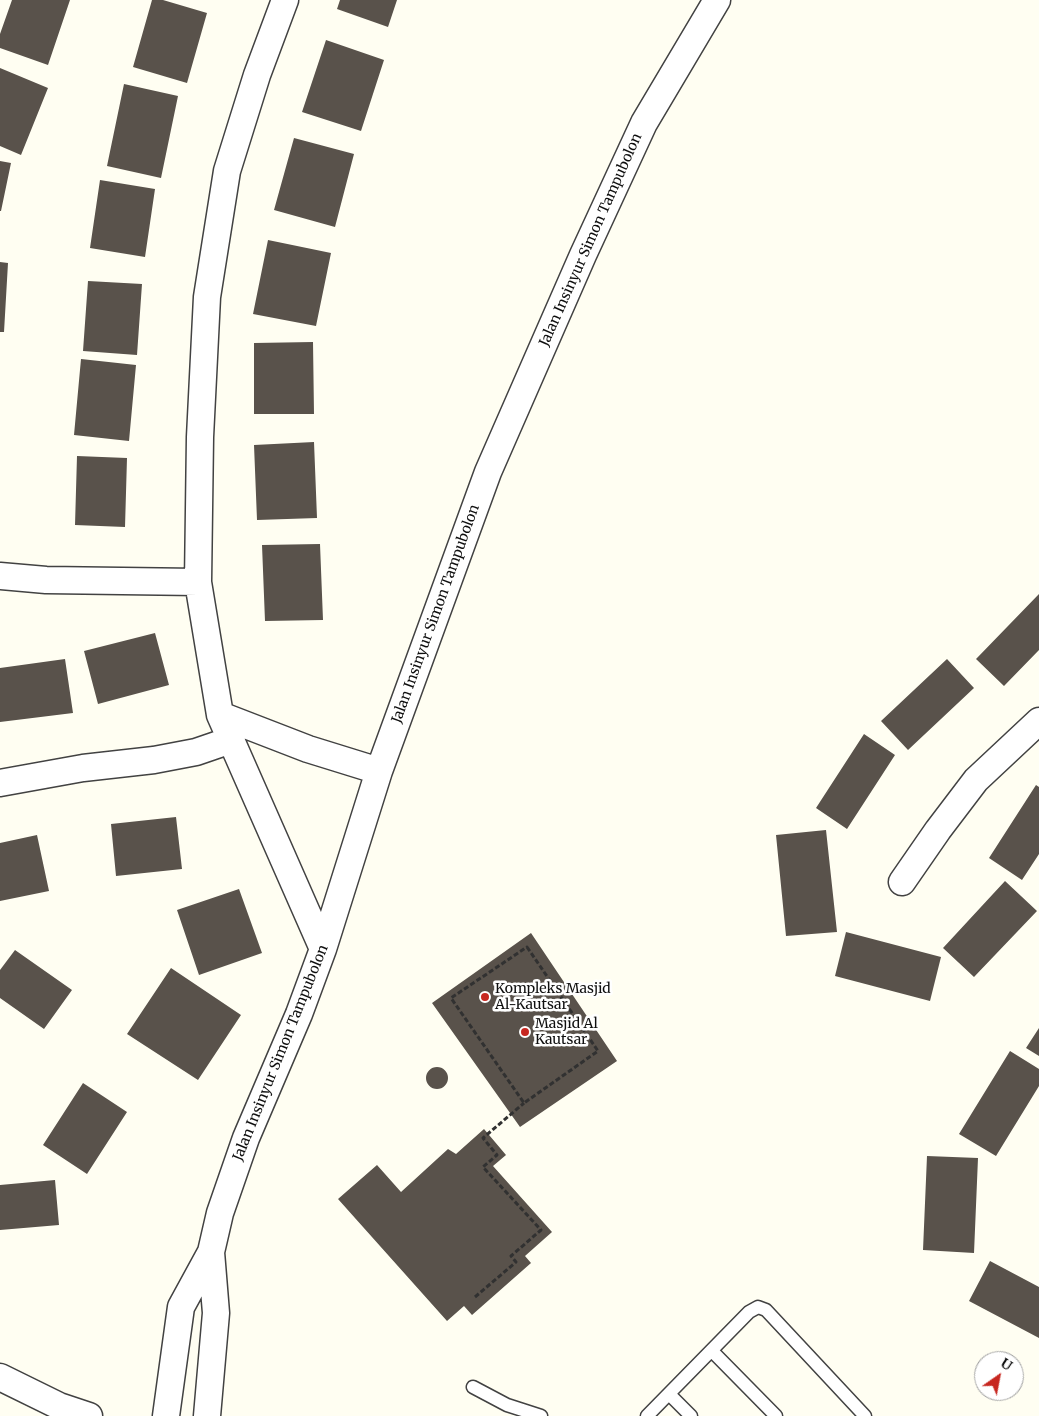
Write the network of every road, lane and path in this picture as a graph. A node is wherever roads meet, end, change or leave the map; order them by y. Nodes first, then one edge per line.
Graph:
1 (285, 0) edge
2 (717, 0) edge
3 (0, 576) edge
4 (198, 582) junction
5 (220, 715) junction
6 (1039, 722) edge
7 (231, 740) junction
8 (379, 771) junction
9 (0, 783) edge
10 (902, 882) dead end
11 (323, 949) junction
12 (524, 1103) junction
13 (211, 1252) junction
14 (476, 1297) dead end
15 (712, 1350) junction
16 (0, 1377) edge
17 (472, 1387) dead end
18 (669, 1394) junction
19 (89, 1416) edge
20 (166, 1416) edge
21 (207, 1416) edge
22 (541, 1416) edge
23 (647, 1416) edge
24 (691, 1416) edge
25 (776, 1416) edge
26 (865, 1416) edge

1 - 4 street
2 - 8 street, Jalan Insinyur Simon Tampubolon
3 - 4 street
4 - 5 street
5 - 7 street
5 - 8 street
6 - 10 street
7 - 9 street
7 - 11 street
8 - 11 street, Jalan Insinyur Simon Tampubolon
11 - 13 street, Jalan Insinyur Simon Tampubolon
12 - 12 path
12 - 14 path
13 - 20 street
13 - 21 street
15 - 18 lane
15 - 25 lane
15 - 26 lane
16 - 19 street
17 - 22 lane
18 - 23 lane
18 - 24 lane

